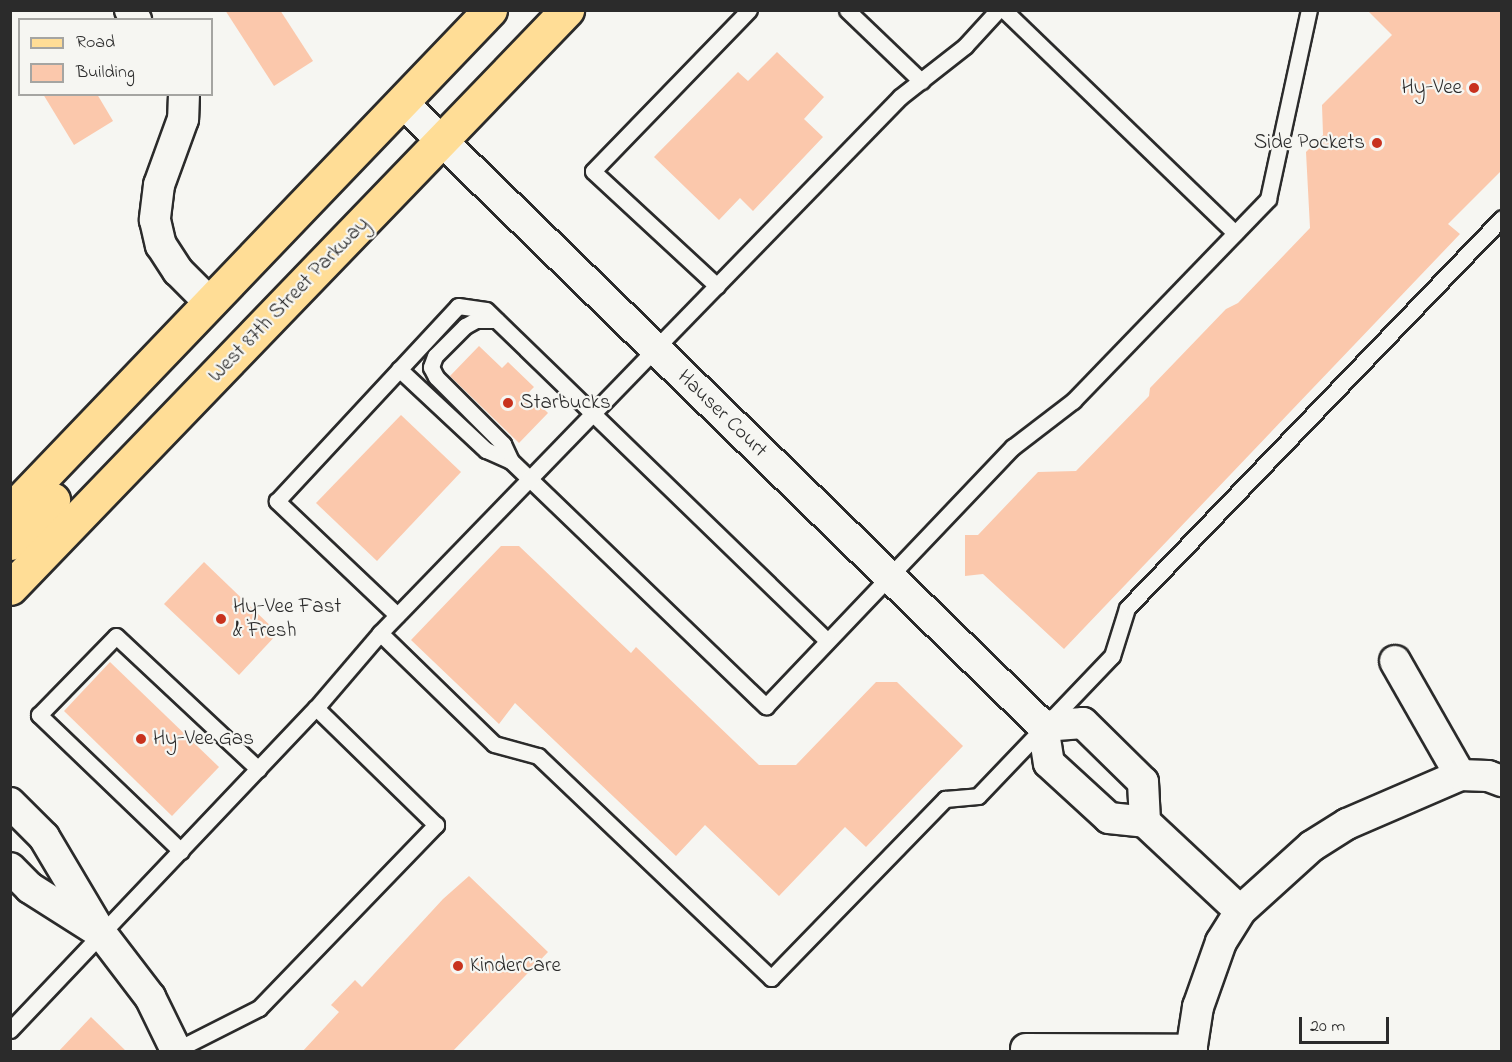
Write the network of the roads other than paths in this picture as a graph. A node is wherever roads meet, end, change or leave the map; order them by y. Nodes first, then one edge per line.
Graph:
1 (490, 10) edge
2 (567, 10) edge
3 (749, 10) edge
4 (847, 10) edge
5 (998, 10) edge
6 (1004, 10) edge
7 (1309, 10) edge
8 (921, 81) junction
9 (184, 96) edge
10 (402, 102) junction
11 (442, 141) junction
12 (1502, 218) edge
13 (1235, 233) junction
14 (717, 286) junction
15 (210, 303) junction
16 (496, 320) junction
17 (655, 349) junction
18 (399, 369) junction
19 (592, 414) junction
20 (59, 461) junction
21 (511, 461) junction
22 (529, 479) junction
23 (10, 511) edge
24 (10, 543) edge
25 (889, 576) junction
26 (10, 588) edge
27 (397, 615) junction
28 (380, 633) junction
29 (827, 641) junction
30 (1395, 661) dead end
31 (316, 708) junction
32 (1043, 726) junction
33 (258, 770) junction
34 (1460, 775) junction
35 (1502, 781) edge
36 (10, 803) edge
37 (1146, 822) junction
38 (182, 851) junction
39 (10, 868) edge
40 (1240, 911) junction
41 (101, 933) junction
42 (10, 1030) edge
43 (1026, 1049) dead end
44 (176, 1051) edge
45 (1192, 1051) edge

1 - 10 main road
2 - 11 main road, West 87th Street Parkway
3 - 14 lane
4 - 8 lane
5 - 8 lane
6 - 13 lane
7 - 13 lane
8 - 14 lane
9 - 15 street
10 - 11 street, Hauser Court
10 - 15 main road
11 - 17 street, Hauser Court
11 - 26 main road, West 87th Street Parkway
12 - 32 lane
13 - 25 lane
14 - 17 lane
15 - 20 main road
16 - 18 lane
16 - 19 lane
16 - 21 lane
17 - 19 lane
17 - 25 street, Hauser Court
18 - 21 lane
18 - 27 lane
19 - 22 lane
19 - 29 lane
20 - 23 main road
20 - 24 main road
21 - 22 lane
22 - 27 lane
22 - 29 lane
25 - 29 lane
25 - 32 street, Hauser Court
27 - 28 lane
28 - 31 lane
28 - 32 lane
30 - 34 street
31 - 33 lane
31 - 44 lane
32 - 37 street
32 - 37 street
33 - 38 lane
33 - 38 lane
34 - 35 street
34 - 40 street
36 - 41 street
37 - 40 street
38 - 41 lane
39 - 41 street
40 - 45 street
41 - 42 lane
41 - 44 street
43 - 45 street

